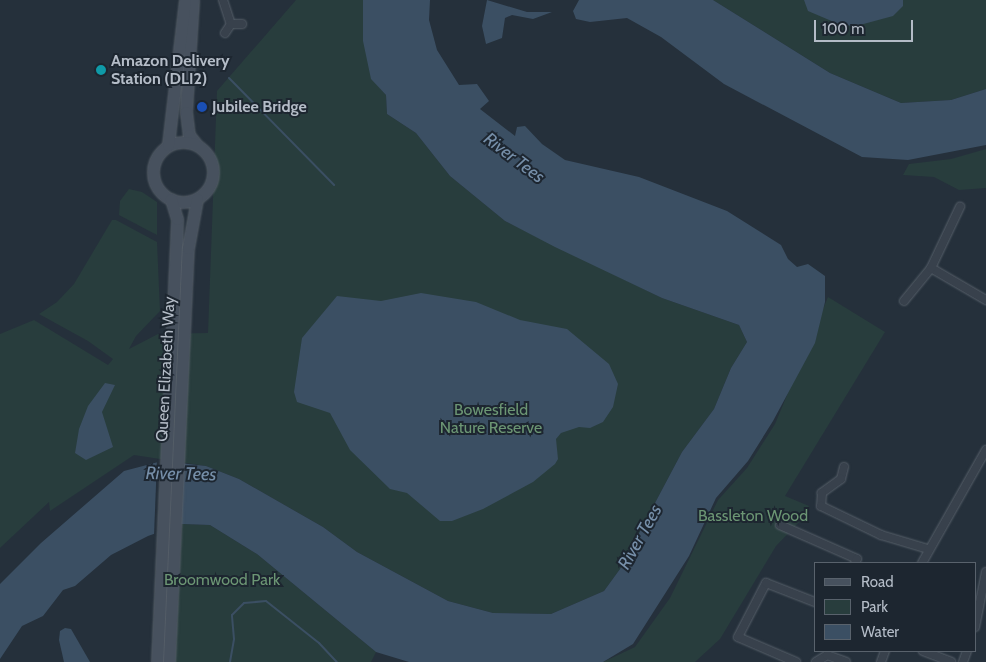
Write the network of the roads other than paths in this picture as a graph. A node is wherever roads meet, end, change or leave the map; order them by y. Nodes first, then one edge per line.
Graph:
1 (185, 0) edge
2 (193, 0) edge
3 (223, 0) edge
4 (231, 24) junction
5 (242, 24) dead end
6 (225, 33) dead end
7 (168, 145) junction
8 (197, 145) junction
9 (197, 199) junction
10 (171, 200) junction
11 (960, 207) dead end
12 (931, 268) junction
13 (986, 300) edge
14 (904, 301) dead end
15 (986, 450) edge
16 (844, 467) dead end
17 (841, 479) junction
18 (850, 483) dead end
19 (780, 525) dead end
20 (928, 549) junction
21 (856, 562) edge
22 (922, 562) edge
23 (986, 572) edge
24 (814, 602) edge
25 (982, 607) edge
26 (976, 624) edge
27 (925, 652) edge
28 (823, 653) edge
29 (793, 661) edge
30 (156, 662) edge
31 (169, 662) edge
32 (816, 662) edge
33 (846, 662) edge
34 (950, 662) edge

1 - 7 street
2 - 8 street
3 - 4 street
4 - 5 street
4 - 6 street
7 - 8 street
7 - 10 street
8 - 9 street
9 - 10 street
9 - 31 street, Queen Elizabeth Way
10 - 30 street, Queen Elizabeth Way
11 - 12 street
12 - 13 street
12 - 14 street
15 - 20 street
16 - 17 street
17 - 18 street
17 - 20 street
19 - 21 street
20 - 22 street
23 - 25 street
24 - 29 street
25 - 26 street
27 - 34 street
28 - 32 street
28 - 33 street

